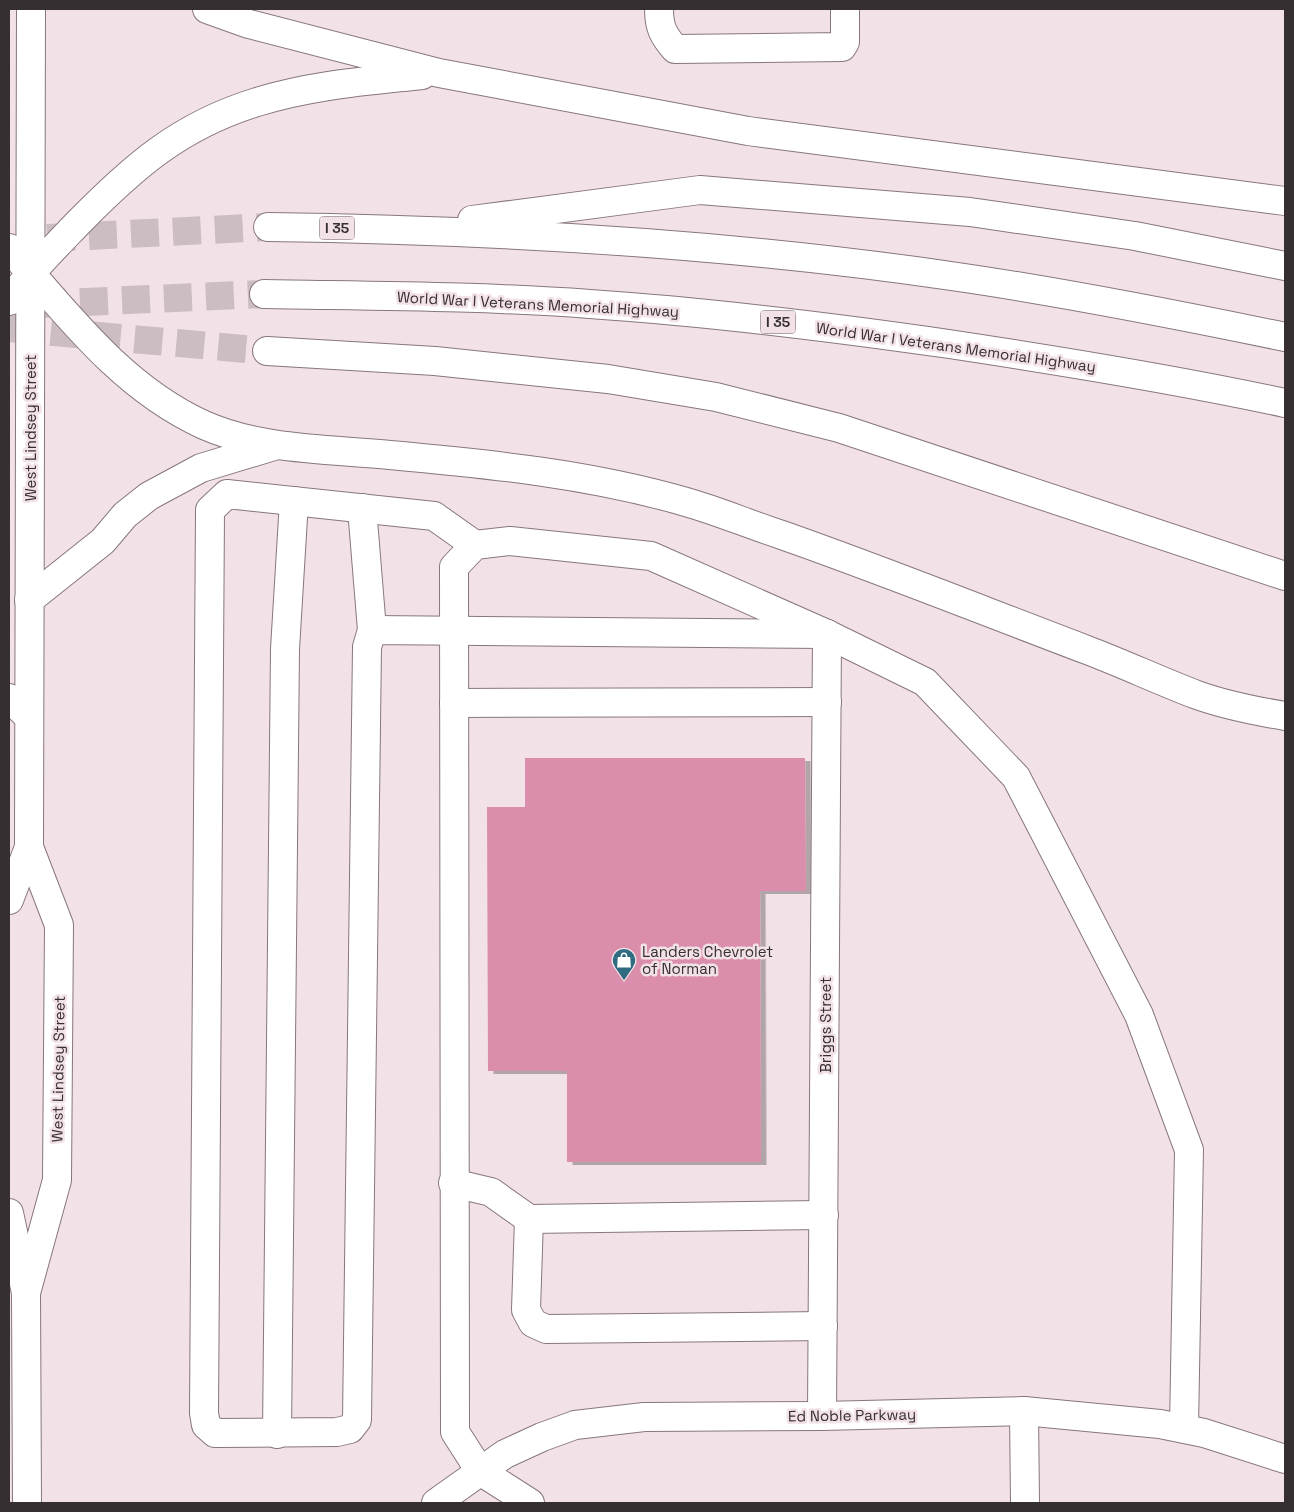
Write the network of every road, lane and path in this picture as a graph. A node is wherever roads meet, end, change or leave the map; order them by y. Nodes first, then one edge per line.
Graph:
1 (31, 9) edge
2 (207, 9) edge
3 (659, 9) edge
4 (845, 9) edge
5 (439, 73) junction
6 (1285, 201) edge
7 (268, 227) tunnel mouth
8 (406, 229) junction
9 (9, 248) edge
10 (1285, 266) edge
11 (30, 272) junction
12 (264, 294) tunnel mouth
13 (9, 300) edge
14 (1285, 337) edge
15 (267, 352) tunnel mouth
16 (1285, 404) edge
17 (280, 444) junction
18 (294, 501) junction
19 (362, 508) junction
20 (475, 544) junction
21 (1285, 576) edge
22 (29, 600) junction
23 (372, 630) junction
24 (454, 630) junction
25 (827, 634) junction
26 (9, 698) edge
27 (827, 702) junction
28 (454, 703) junction
29 (1285, 716) edge
30 (29, 717) junction
31 (29, 847) junction
32 (9, 900) edge
33 (453, 1183) junction
34 (9, 1213) edge
35 (824, 1215) junction
36 (529, 1219) junction
37 (26, 1293) junction
38 (823, 1326) junction
39 (1024, 1411) junction
40 (822, 1416) junction
41 (1184, 1428) junction
42 (277, 1434) junction
43 (1285, 1459) edge
44 (480, 1471) junction
45 (27, 1503) edge
46 (436, 1503) edge
47 (530, 1503) edge
48 (1025, 1503) edge

1 - 11 main road, West Lindsey Street
2 - 5 main road
3 - 4 main road
5 - 6 main road
5 - 11 main road
7 - 8 main road, I 35
8 - 10 main road
8 - 14 main road, I 35
9 - 11 main road
11 - 13 main road
11 - 17 main road
11 - 22 main road, West Lindsey Street
12 - 16 main road, World War I Veterans Memorial Highway / I 35
15 - 21 main road
17 - 22 main road
17 - 29 main road
18 - 19 main road
18 - 42 main road
18 - 42 main road
19 - 20 main road
19 - 23 main road
20 - 24 main road
20 - 25 main road
22 - 30 main road, West Lindsey Street
23 - 24 main road
23 - 42 main road
24 - 25 main road
24 - 28 main road
25 - 27 main road, Briggs Street
25 - 41 main road
26 - 30 main road
27 - 28 main road
27 - 35 main road, Briggs Street
28 - 33 main road
30 - 31 main road, West Lindsey Street
31 - 32 main road, West Lindsey Street
31 - 37 main road, West Lindsey Street
33 - 36 main road
33 - 44 main road
34 - 37 main road, West Lindsey Street
35 - 36 main road
35 - 38 main road, Briggs Street
36 - 38 main road
37 - 45 main road, West Lindsey Street
38 - 40 main road, Briggs Street
39 - 40 main road, Ed Noble Parkway
39 - 41 main road, Ed Noble Parkway
39 - 48 main road
40 - 44 main road, Ed Noble Parkway
41 - 43 main road, Ed Noble Parkway
44 - 46 main road, Ed Noble Parkway
44 - 47 main road

